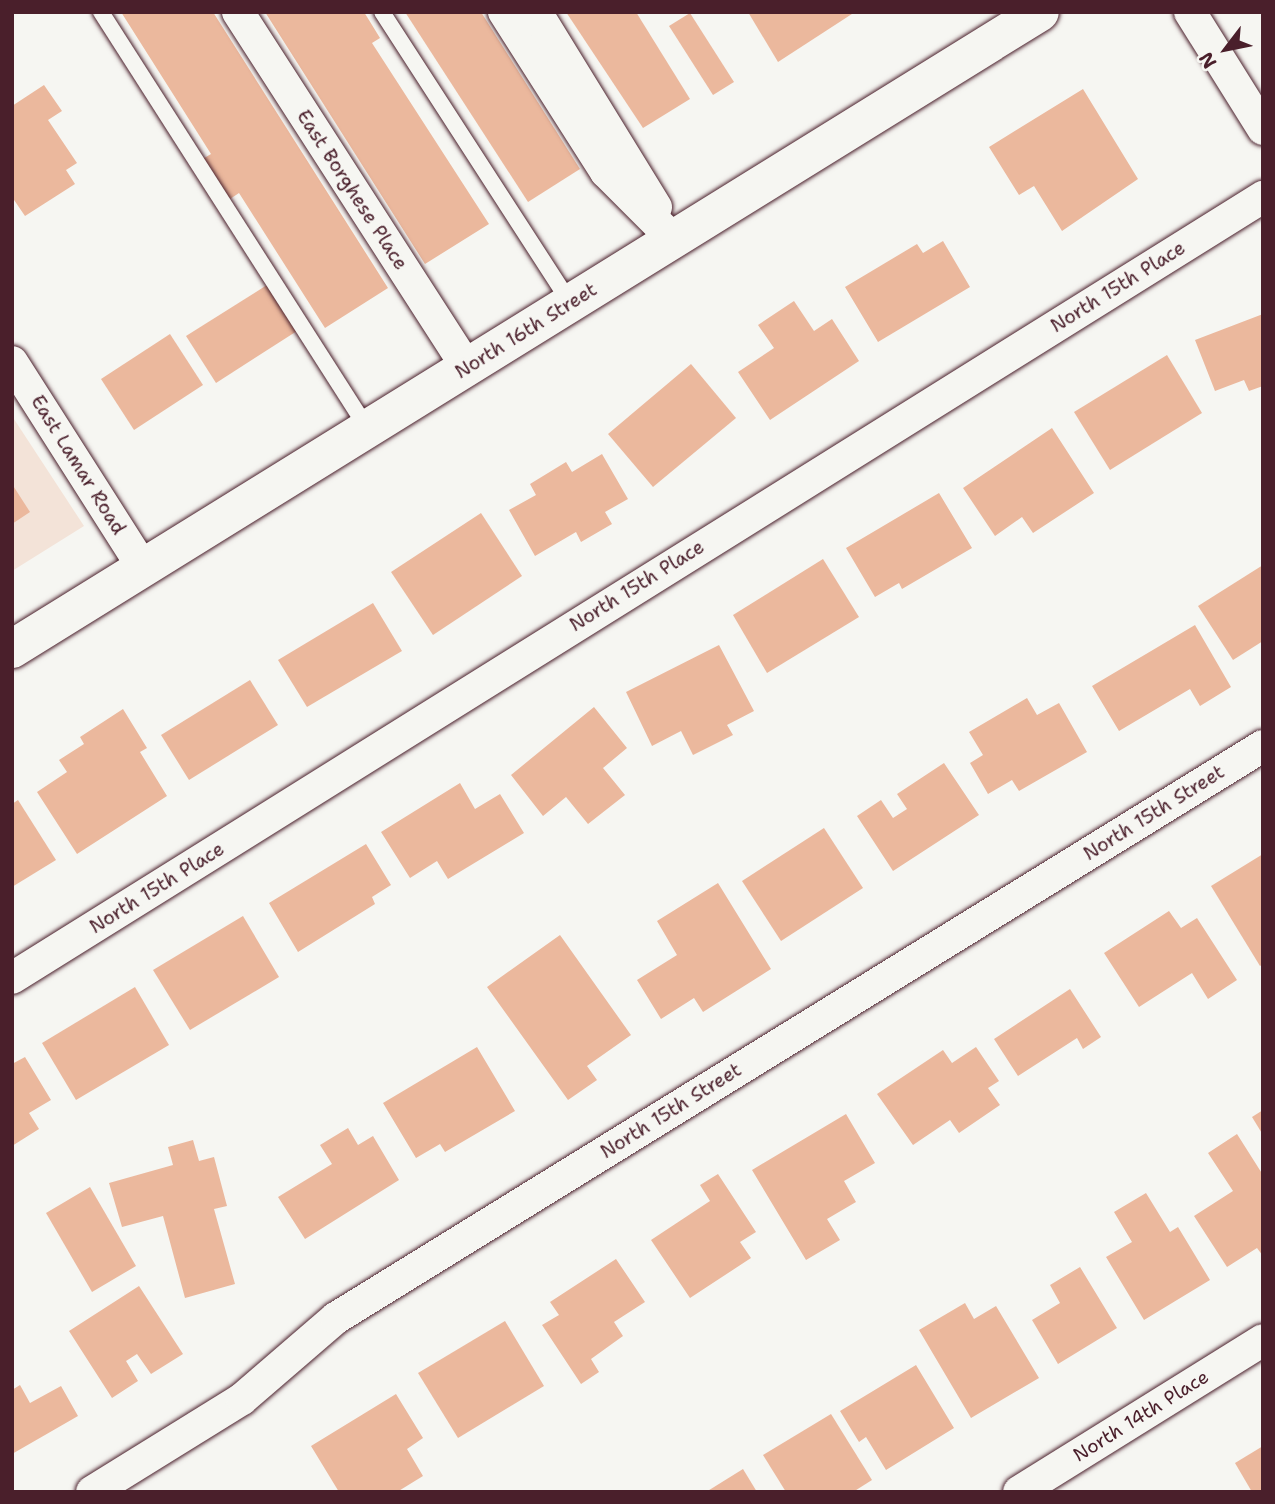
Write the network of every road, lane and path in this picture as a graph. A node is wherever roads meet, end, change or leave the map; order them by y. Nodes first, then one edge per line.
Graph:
1 (101, 12) edge
2 (238, 12) edge
3 (382, 12) edge
4 (504, 12) edge
5 (537, 12) edge
6 (1040, 12) edge
7 (1189, 12) edge
8 (1263, 129) edge
9 (1263, 197) edge
10 (674, 239) junction
11 (571, 304) junction
12 (12, 362) edge
13 (467, 368) junction
14 (369, 430) junction
15 (143, 568) junction
16 (12, 649) edge
17 (1263, 746) edge
18 (12, 978) edge
19 (1263, 1340) edge
20 (92, 1492) edge
21 (1020, 1492) edge

1 - 14 lane
2 - 13 street, East Borghese Place
3 - 11 lane
4 - 10 street
5 - 10 street
6 - 10 main road, North 16th Street
7 - 8 street
9 - 18 street, North 15th Place
10 - 11 main road, North 16th Street
11 - 13 main road, North 16th Street
12 - 15 street, East Lamar Road
13 - 14 main road, North 16th Street
14 - 15 main road, North 16th Street
15 - 16 main road, North 16th Street
17 - 20 street, North 15th Street
19 - 21 street, North 14th Place

